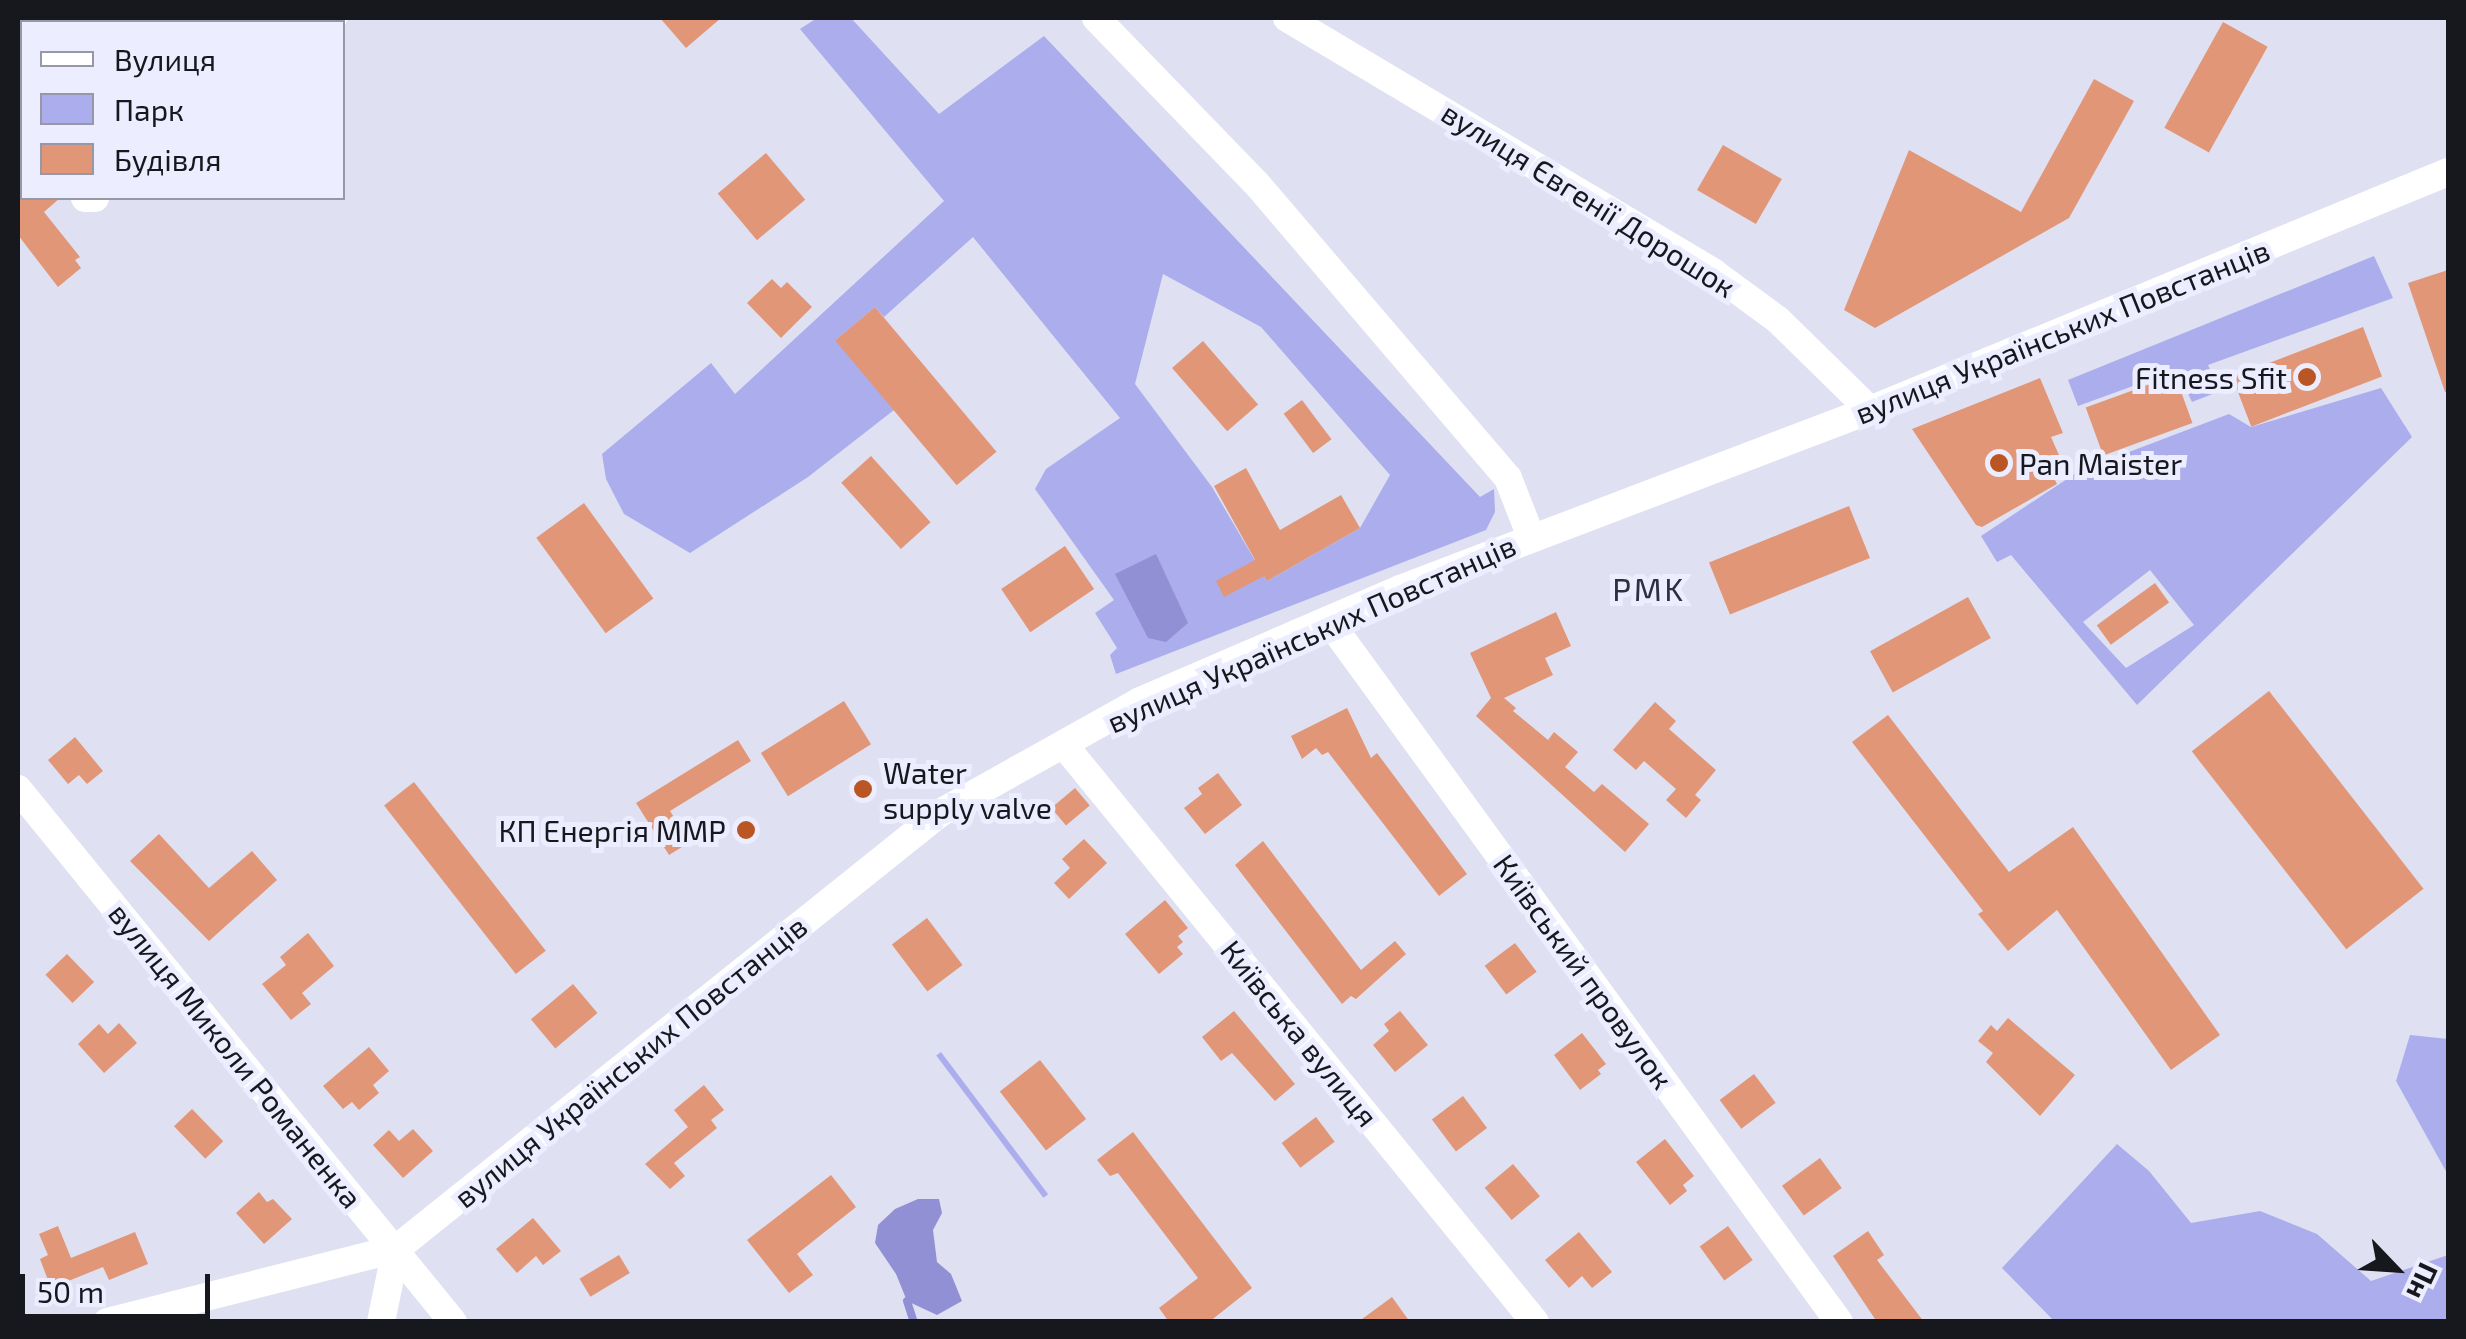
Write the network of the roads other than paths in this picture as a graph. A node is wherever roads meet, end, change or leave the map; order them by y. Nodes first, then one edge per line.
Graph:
1 (1096, 18) edge
2 (1287, 18) edge
3 (2448, 172) edge
4 (1870, 410) junction
5 (1531, 537) junction
6 (1328, 620) junction
7 (1064, 745) junction
8 (18, 789) edge
9 (396, 1249) junction
10 (107, 1322) edge
11 (381, 1322) edge
12 (453, 1322) edge
13 (1535, 1322) edge
14 (1839, 1322) edge

1 - 5 street
2 - 4 street, вулиця Євгенії Дорошок
3 - 4 street, вулиця Українських Повстанців
4 - 5 street, вулиця Українських Повстанців
5 - 6 street, вулиця Українських Повстанців
6 - 7 street, вулиця Українських Повстанців
6 - 14 street, Київський провулок
7 - 9 street, вулиця Українських Повстанців
7 - 13 street, Київська вулиця
8 - 9 street, вулиця Миколи Романенка
9 - 10 street, вулиця Українських Повстанців
9 - 11 street
9 - 12 street, вулиця Миколи Романенка

